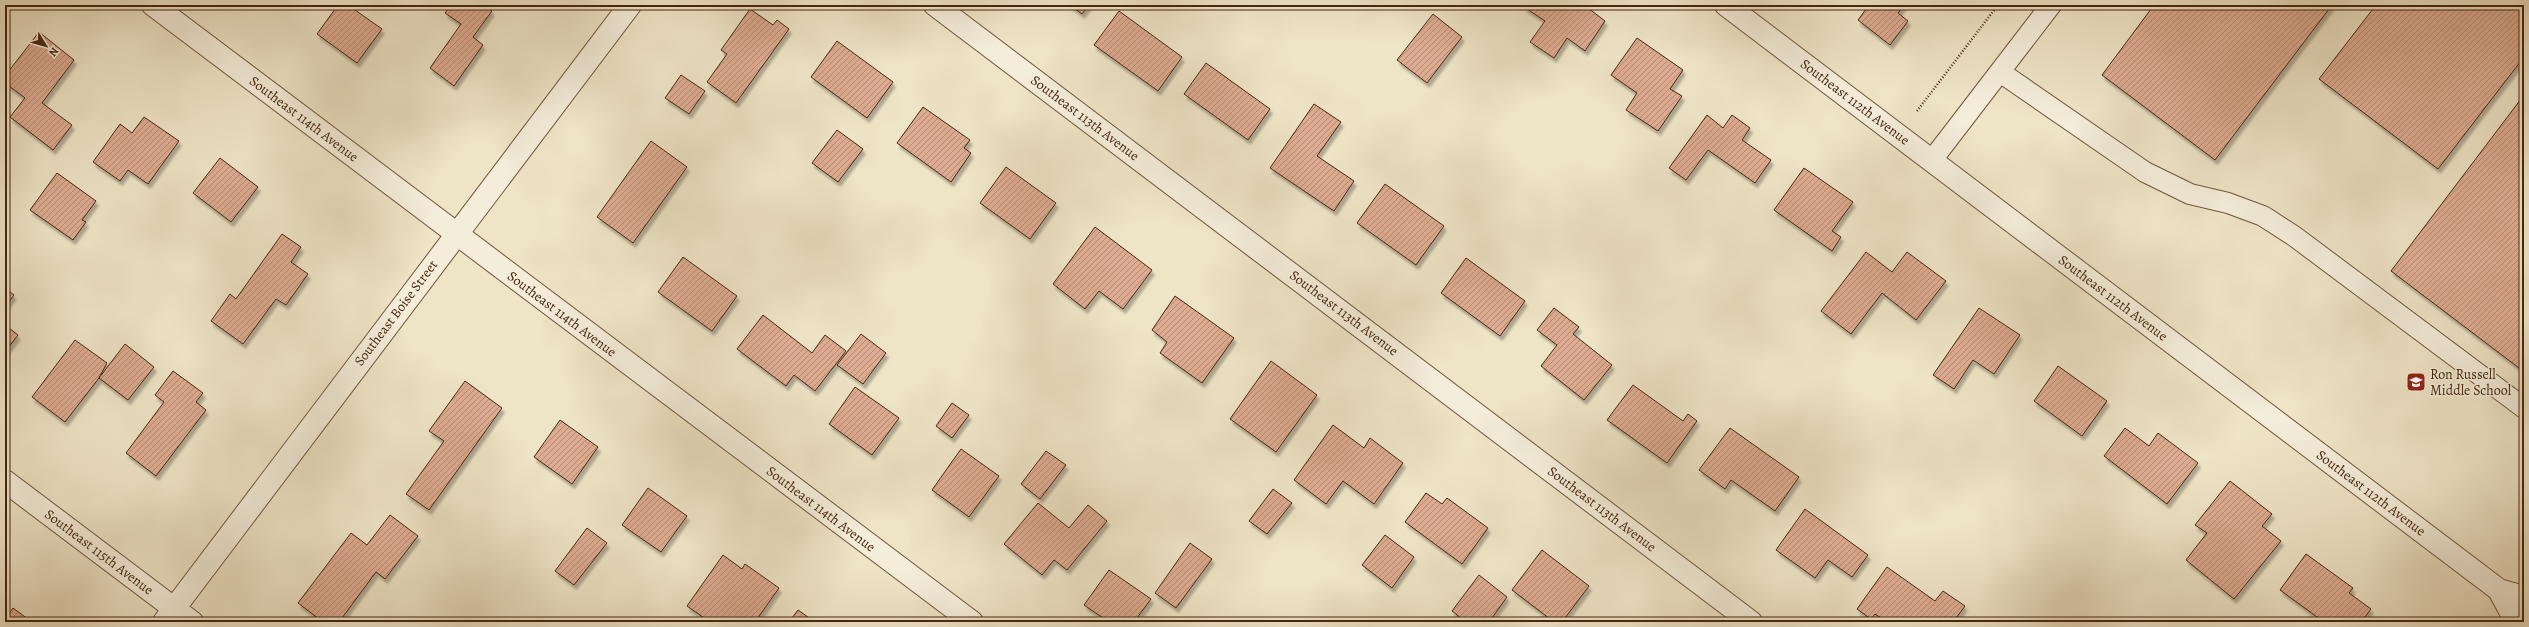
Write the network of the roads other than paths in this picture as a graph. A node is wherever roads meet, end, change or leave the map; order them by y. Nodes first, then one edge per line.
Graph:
1 (153, 5) edge
2 (630, 5) edge
3 (935, 5) edge
4 (1726, 5) edge
5 (2051, 5) edge
6 (2000, 72) junction
7 (1932, 160) junction
8 (456, 233) junction
9 (2524, 408) edge
10 (5, 481) edge
11 (2499, 590) junction
12 (2524, 597) edge
13 (169, 615) edge
14 (192, 622) edge
15 (972, 622) edge
16 (1751, 622) edge
17 (2516, 622) edge

1 - 8 street, Southeast 114th Avenue
2 - 8 street, Southeast Boise Street
3 - 16 street, Southeast 113th Avenue
4 - 7 street, Southeast 112th Avenue
5 - 6 lane
6 - 7 lane
6 - 9 lane
7 - 11 street, Southeast 112th Avenue
8 - 13 street, Southeast Boise Street
8 - 15 street, Southeast 114th Avenue
10 - 13 street, Southeast 115th Avenue
11 - 12 street, Southeast 112th Avenue
11 - 17 street, Southeast 112th Avenue
13 - 14 street, Southeast 115th Avenue

